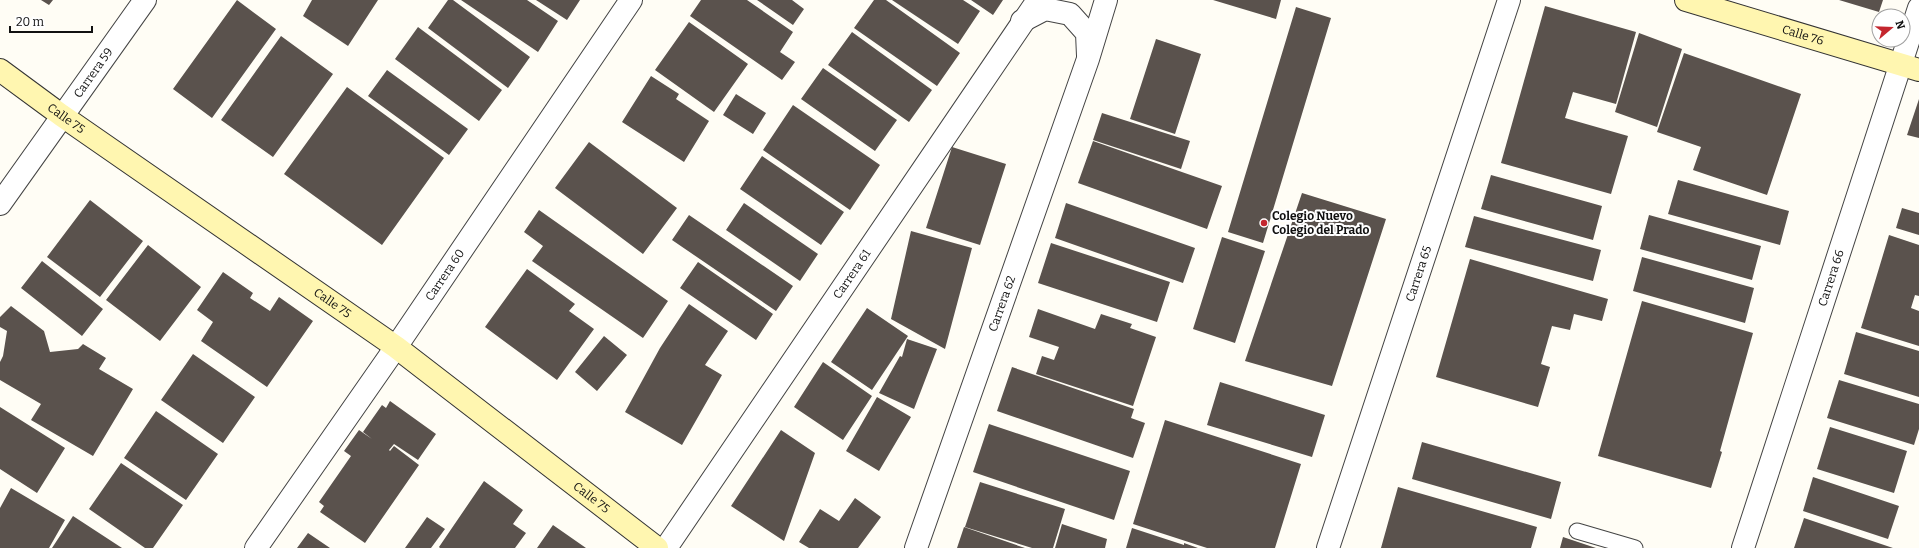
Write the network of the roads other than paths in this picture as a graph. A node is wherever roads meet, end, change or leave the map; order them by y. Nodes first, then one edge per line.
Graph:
1 (145, 0) edge
2 (630, 0) edge
3 (1038, 0) edge
4 (1106, 0) edge
5 (1509, 0) edge
6 (1686, 0) edge
7 (1919, 8) edge
8 (1022, 21) junction
9 (1088, 59) junction
10 (1910, 67) edge
11 (0, 70) edge
12 (61, 116) junction
13 (0, 204) edge
14 (396, 347) junction
15 (1577, 531) dead end
16 (256, 548) edge
17 (656, 548) edge
18 (666, 548) edge
19 (916, 548) edge
20 (1328, 548) edge
21 (1634, 548) edge
22 (1743, 548) edge

1 - 12 street, Carrera 59
2 - 14 street, Carrera 60
3 - 8 street, Carrera 61
4 - 9 street, Carrera 62
5 - 20 street, Carrera 65
6 - 10 street, Calle 76
7 - 10 street, Carrera 66
8 - 9 street, Carrera 62
8 - 18 street, Carrera 61
9 - 19 street, Carrera 62
10 - 22 street, Carrera 66
11 - 12 street, Calle 75
12 - 13 street, Carrera 59
12 - 14 street, Calle 75
14 - 16 street, Carrera 60
14 - 17 street, Calle 75
15 - 21 lane

